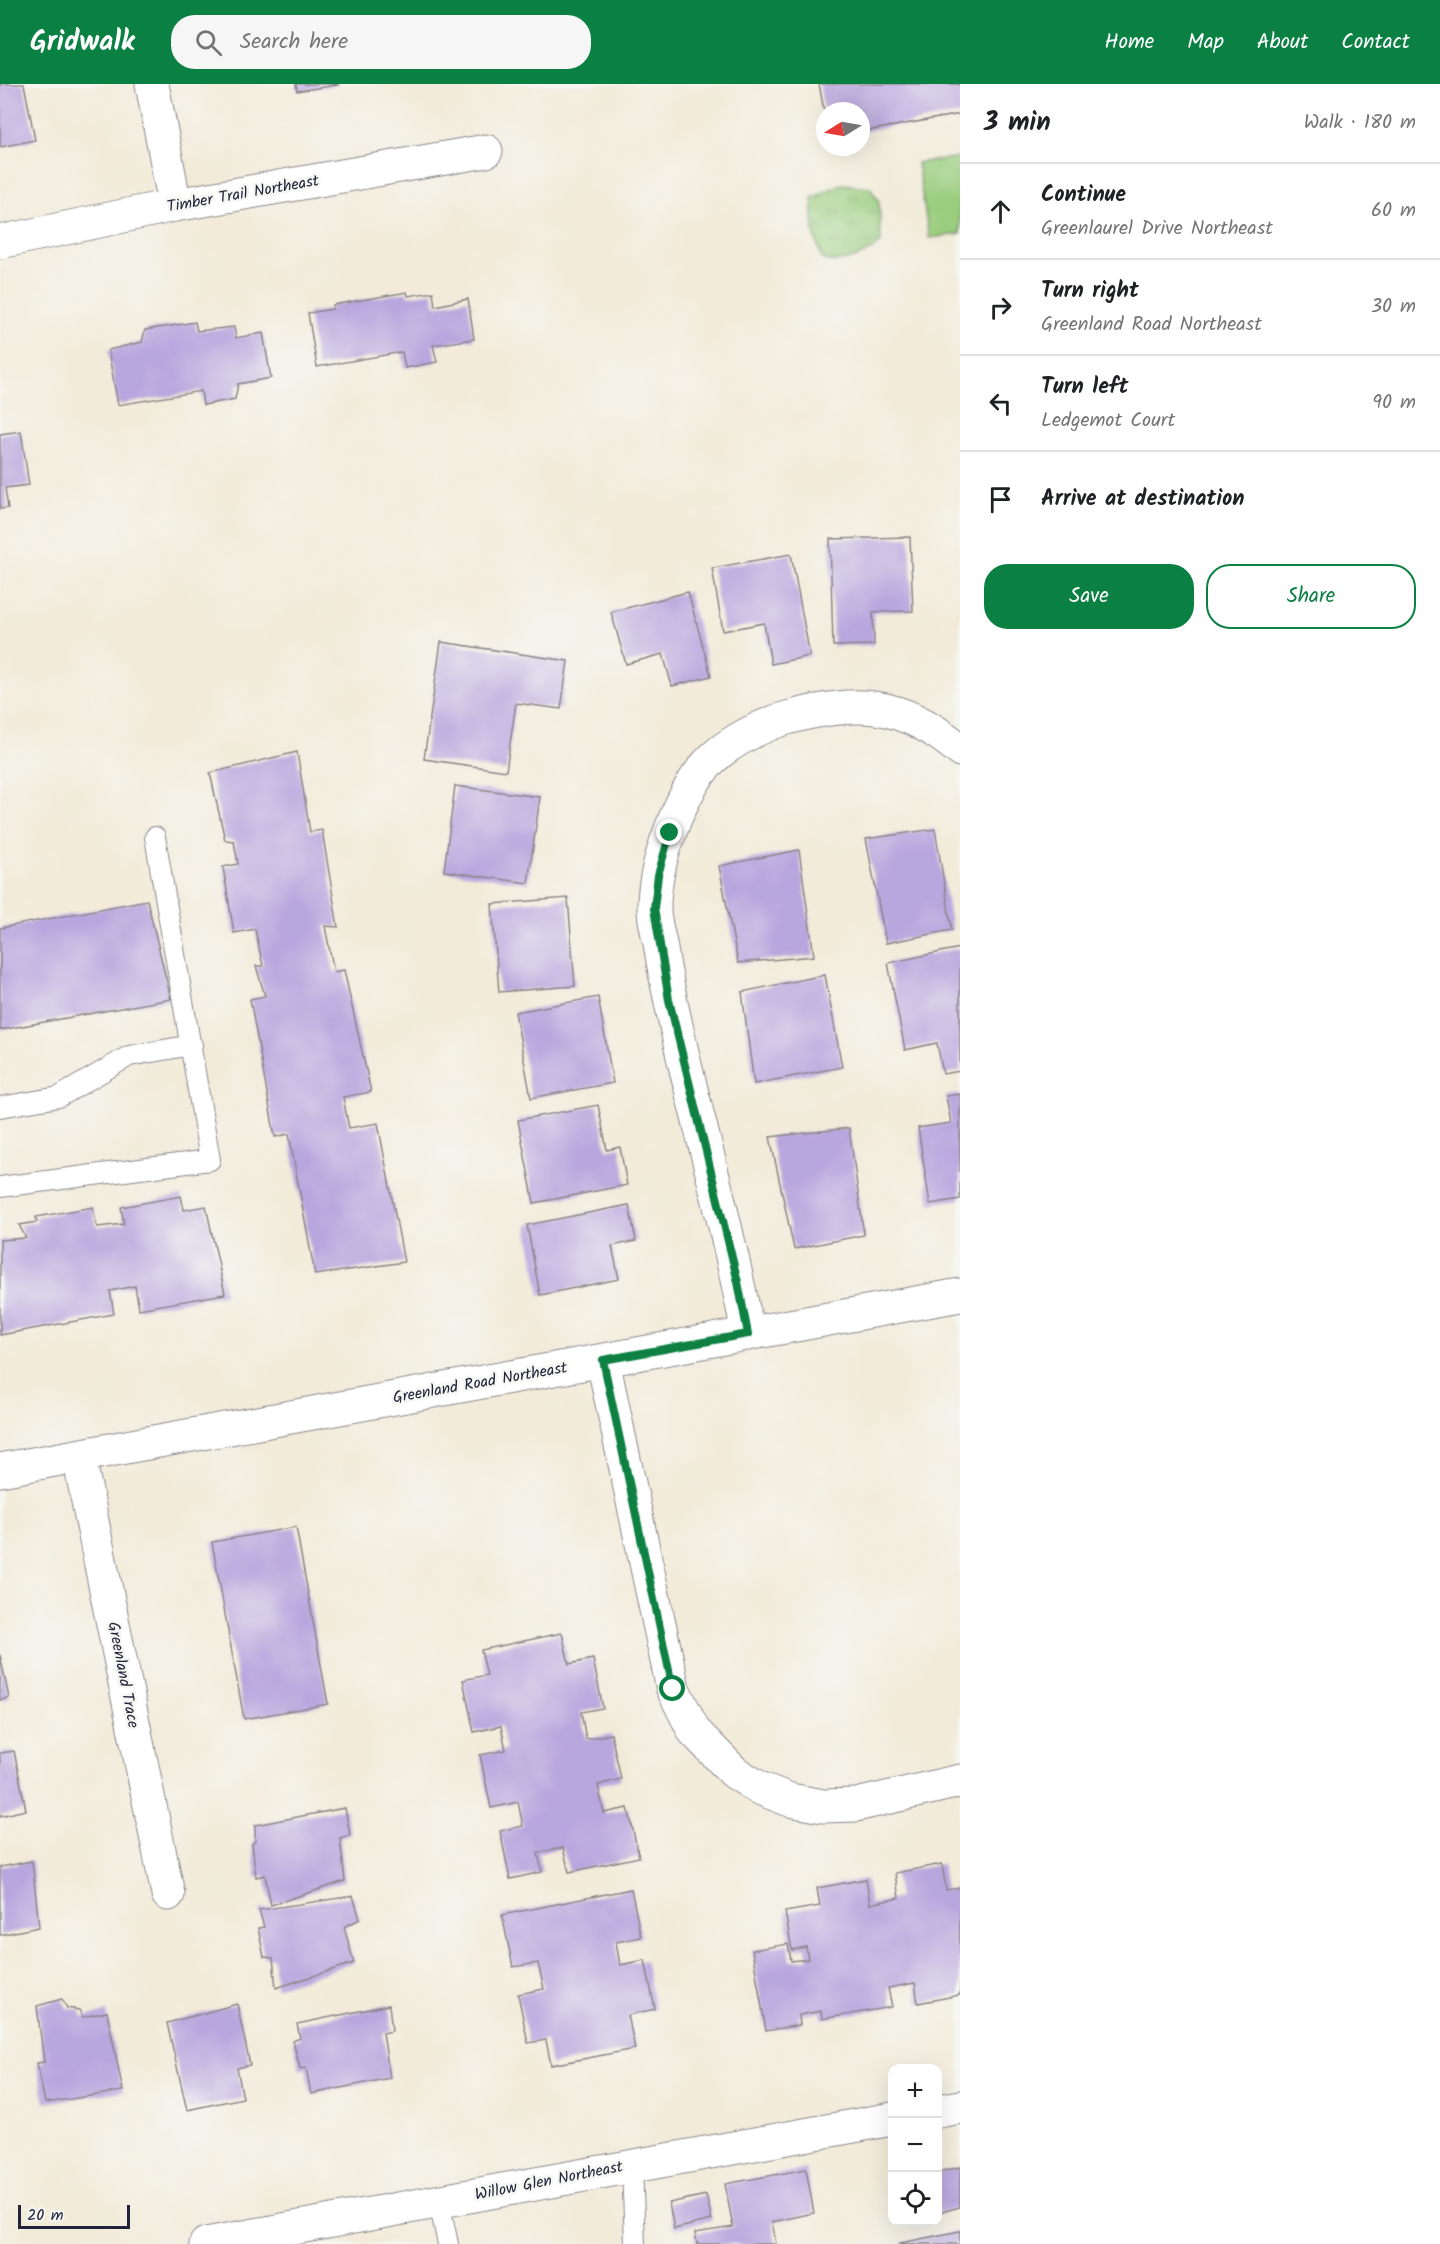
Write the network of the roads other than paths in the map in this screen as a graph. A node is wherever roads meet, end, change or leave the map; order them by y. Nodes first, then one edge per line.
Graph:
1 (152, 84) edge
2 (486, 151) dead end
3 (175, 205) junction
4 (0, 242) edge
5 (960, 750) edge
6 (154, 837) dead end
7 (192, 1045) junction
8 (0, 1107) edge
9 (0, 1187) edge
10 (960, 1295) edge
11 (748, 1334) junction
12 (603, 1360) junction
13 (79, 1456) junction
14 (0, 1470) edge
15 (960, 1781) edge
16 (168, 1894) dead end
17 (960, 2107) edge
18 (942, 2110) edge
19 (888, 2120) edge
20 (632, 2166) junction
21 (439, 2202) junction
22 (206, 2244) edge
23 (448, 2244) edge
24 (635, 2244) edge

1 - 3 street
2 - 3 street, Timber Trail Northeast
3 - 4 street, Timber Trail Northeast
5 - 11 street
6 - 7 lane
7 - 8 lane
7 - 9 lane
10 - 11 street, Greenland Road Northeast
11 - 12 street, Greenland Road Northeast
12 - 13 street, Greenland Road Northeast
12 - 15 street
13 - 14 street, Greenland Road Northeast
13 - 16 street, Greenland Trace
17 - 18 street
19 - 20 street, Willow Glen Northeast
20 - 21 street, Willow Glen Northeast
20 - 24 lane
21 - 22 street, Willow Glen Northeast
21 - 23 lane

